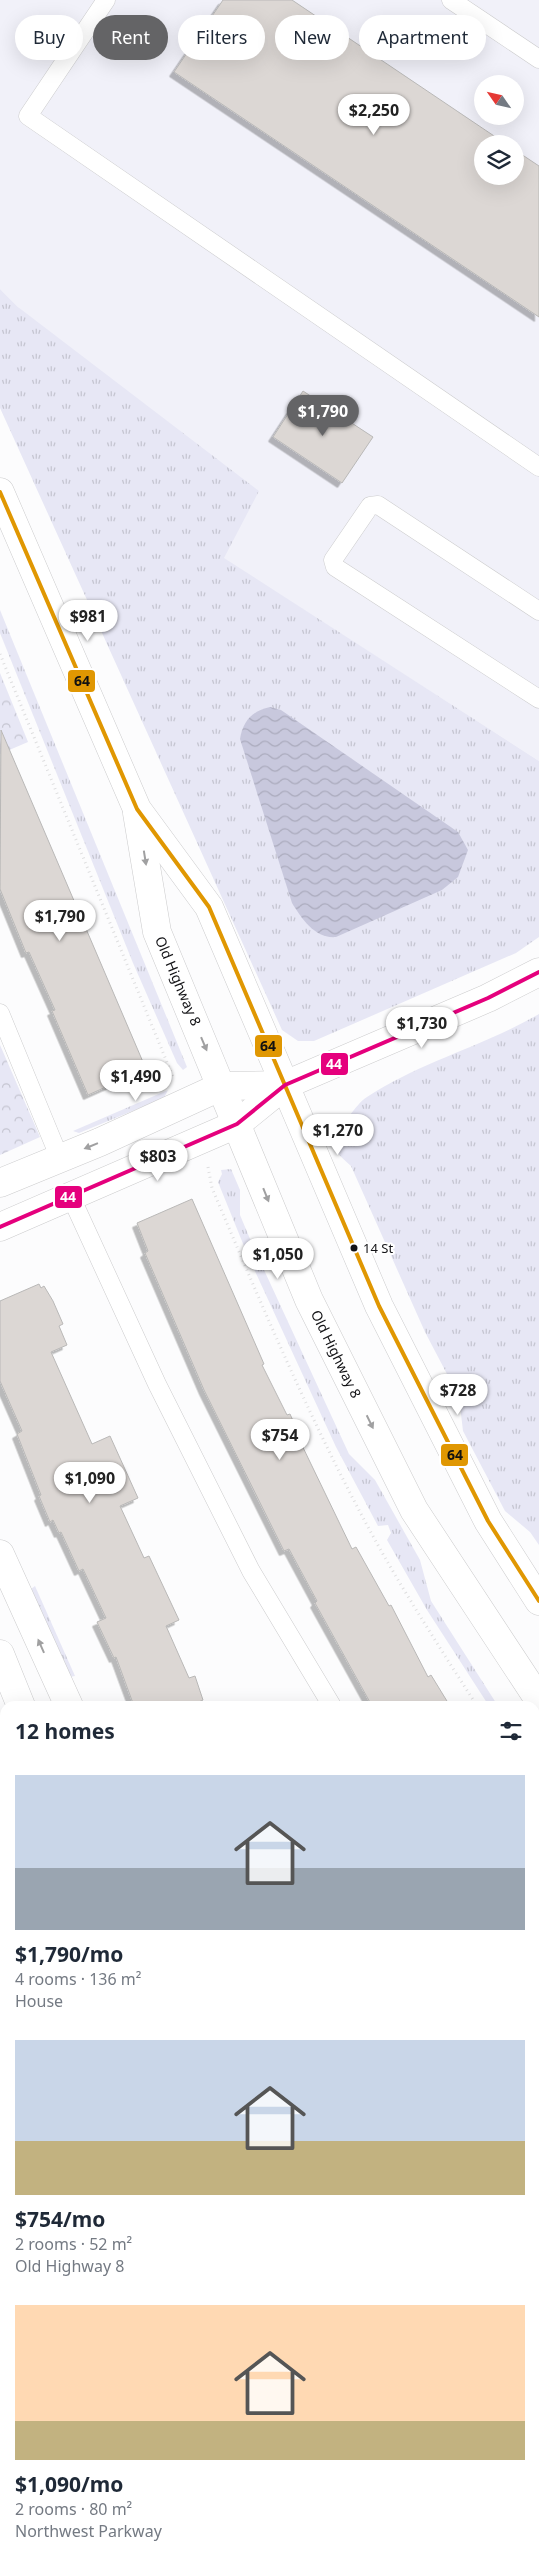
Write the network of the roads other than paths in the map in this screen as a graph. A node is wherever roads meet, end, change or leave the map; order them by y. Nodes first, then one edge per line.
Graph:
1 (106, 0) edge
2 (451, 0) edge
3 (539, 58) edge
4 (539, 468) edge
5 (0, 492) edge
6 (539, 611) edge
7 (539, 699) edge
8 (137, 810) junction
9 (539, 972) edge
10 (0, 1013) edge
11 (285, 1085) junction
12 (222, 1086) junction
13 (237, 1124) junction
14 (60, 1159) junction
15 (0, 1183) edge
16 (71, 1197) junction
17 (0, 1227) edge
18 (0, 1554) edge
19 (539, 1601) edge
20 (0, 1654) edge
21 (56, 1678) junction
22 (19, 1700) edge
23 (539, 1700) edge
24 (67, 1701) edge
25 (329, 1701) edge

1 - 4 lane
2 - 3 lane
5 - 8 street, Old Highway 8
6 - 7 lane
8 - 11 street, Old Highway 8
8 -> 12 street, Old Highway 8
9 - 11 street
10 - 14 lane
11 - 12 street
11 - 13 street
11 - 19 street, Old Highway 8
12 - 13 street, Old Highway 8
12 -> 14 street
13 - 16 street
13 -> 23 street, Old Highway 8
14 - 15 street
14 - 16 street
16 - 17 street
16 - 25 lane
21 -> 18 street
20 - 22 street
21 - 22 street
21 - 24 street

